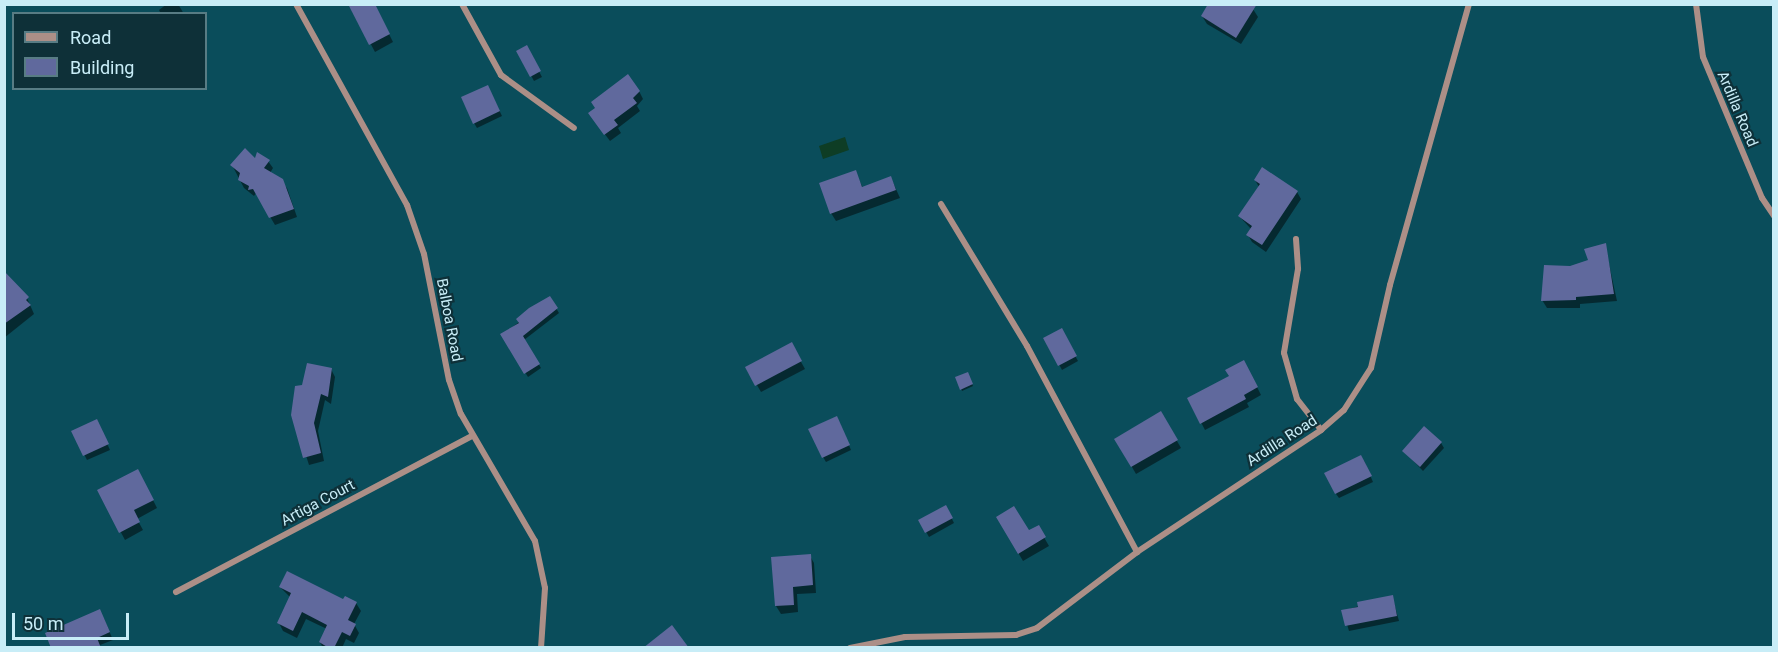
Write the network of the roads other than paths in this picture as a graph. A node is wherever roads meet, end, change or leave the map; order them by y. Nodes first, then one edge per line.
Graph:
1 (296, 4) edge
2 (462, 4) edge
3 (1469, 4) edge
4 (1696, 4) edge
5 (574, 128) dead end
6 (941, 204) dead end
7 (1773, 216) edge
8 (1296, 239) dead end
9 (1321, 430) junction
10 (472, 436) junction
11 (1137, 552) junction
12 (176, 592) dead end
13 (541, 648) edge
14 (850, 648) edge

1 - 10 street, Balboa Road
2 - 5 street
3 - 9 street, Ardilla Road
4 - 7 street, Ardilla Road
6 - 11 street
8 - 9 street
9 - 11 street, Ardilla Road
10 - 12 street, Artiga Court
10 - 13 street, Balboa Road
11 - 14 street, Ardilla Road

